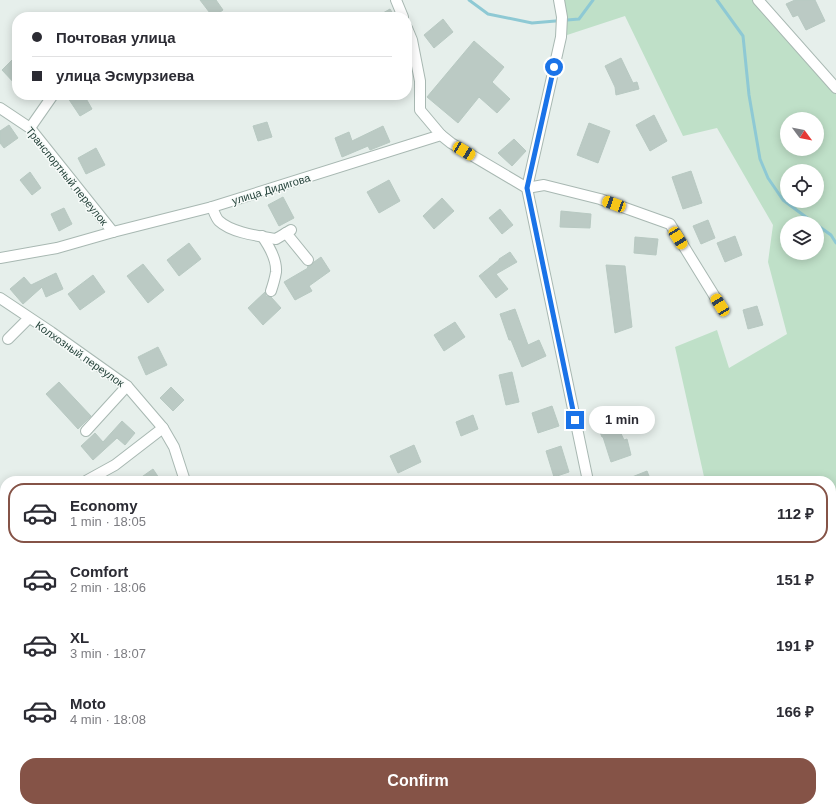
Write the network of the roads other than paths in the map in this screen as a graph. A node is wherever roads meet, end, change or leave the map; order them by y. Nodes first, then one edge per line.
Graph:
1 (396, 0) edge
2 (559, 0) edge
3 (758, 0) edge
4 (400, 12) edge
5 (412, 40) edge
6 (836, 88) edge
7 (50, 100) edge
8 (0, 108) edge
9 (30, 128) junction
10 (441, 135) junction
11 (527, 188) junction
12 (212, 207) junction
13 (113, 232) junction
14 (262, 236) junction
15 (0, 258) edge
16 (308, 260) dead end
17 (271, 291) dead end
18 (0, 298) edge
19 (720, 305) dead end
20 (29, 318) junction
21 (8, 339) dead end
22 (127, 386) junction
23 (163, 428) junction
24 (86, 431) dead end
25 (95, 476) edge
26 (183, 476) edge
27 (587, 476) edge

1 - 4 street
2 - 11 street
3 - 6 street
5 - 10 street
7 - 9 street
8 - 9 street, Транспортный переулок
9 - 13 street, Транспортный переулок
10 - 11 street
10 - 12 street, улица Дидигова
11 - 19 street
11 - 27 street
12 - 13 street, улица Дидигова
12 - 14 street
13 - 15 street, улица Дидигова
14 - 16 street
14 - 17 street
18 - 20 street, Колхозный переулок
20 - 21 street
20 - 22 street, Колхозный переулок
22 - 23 street, Колхозный переулок
22 - 24 street
23 - 25 street
23 - 26 street, Колхозный переулок

